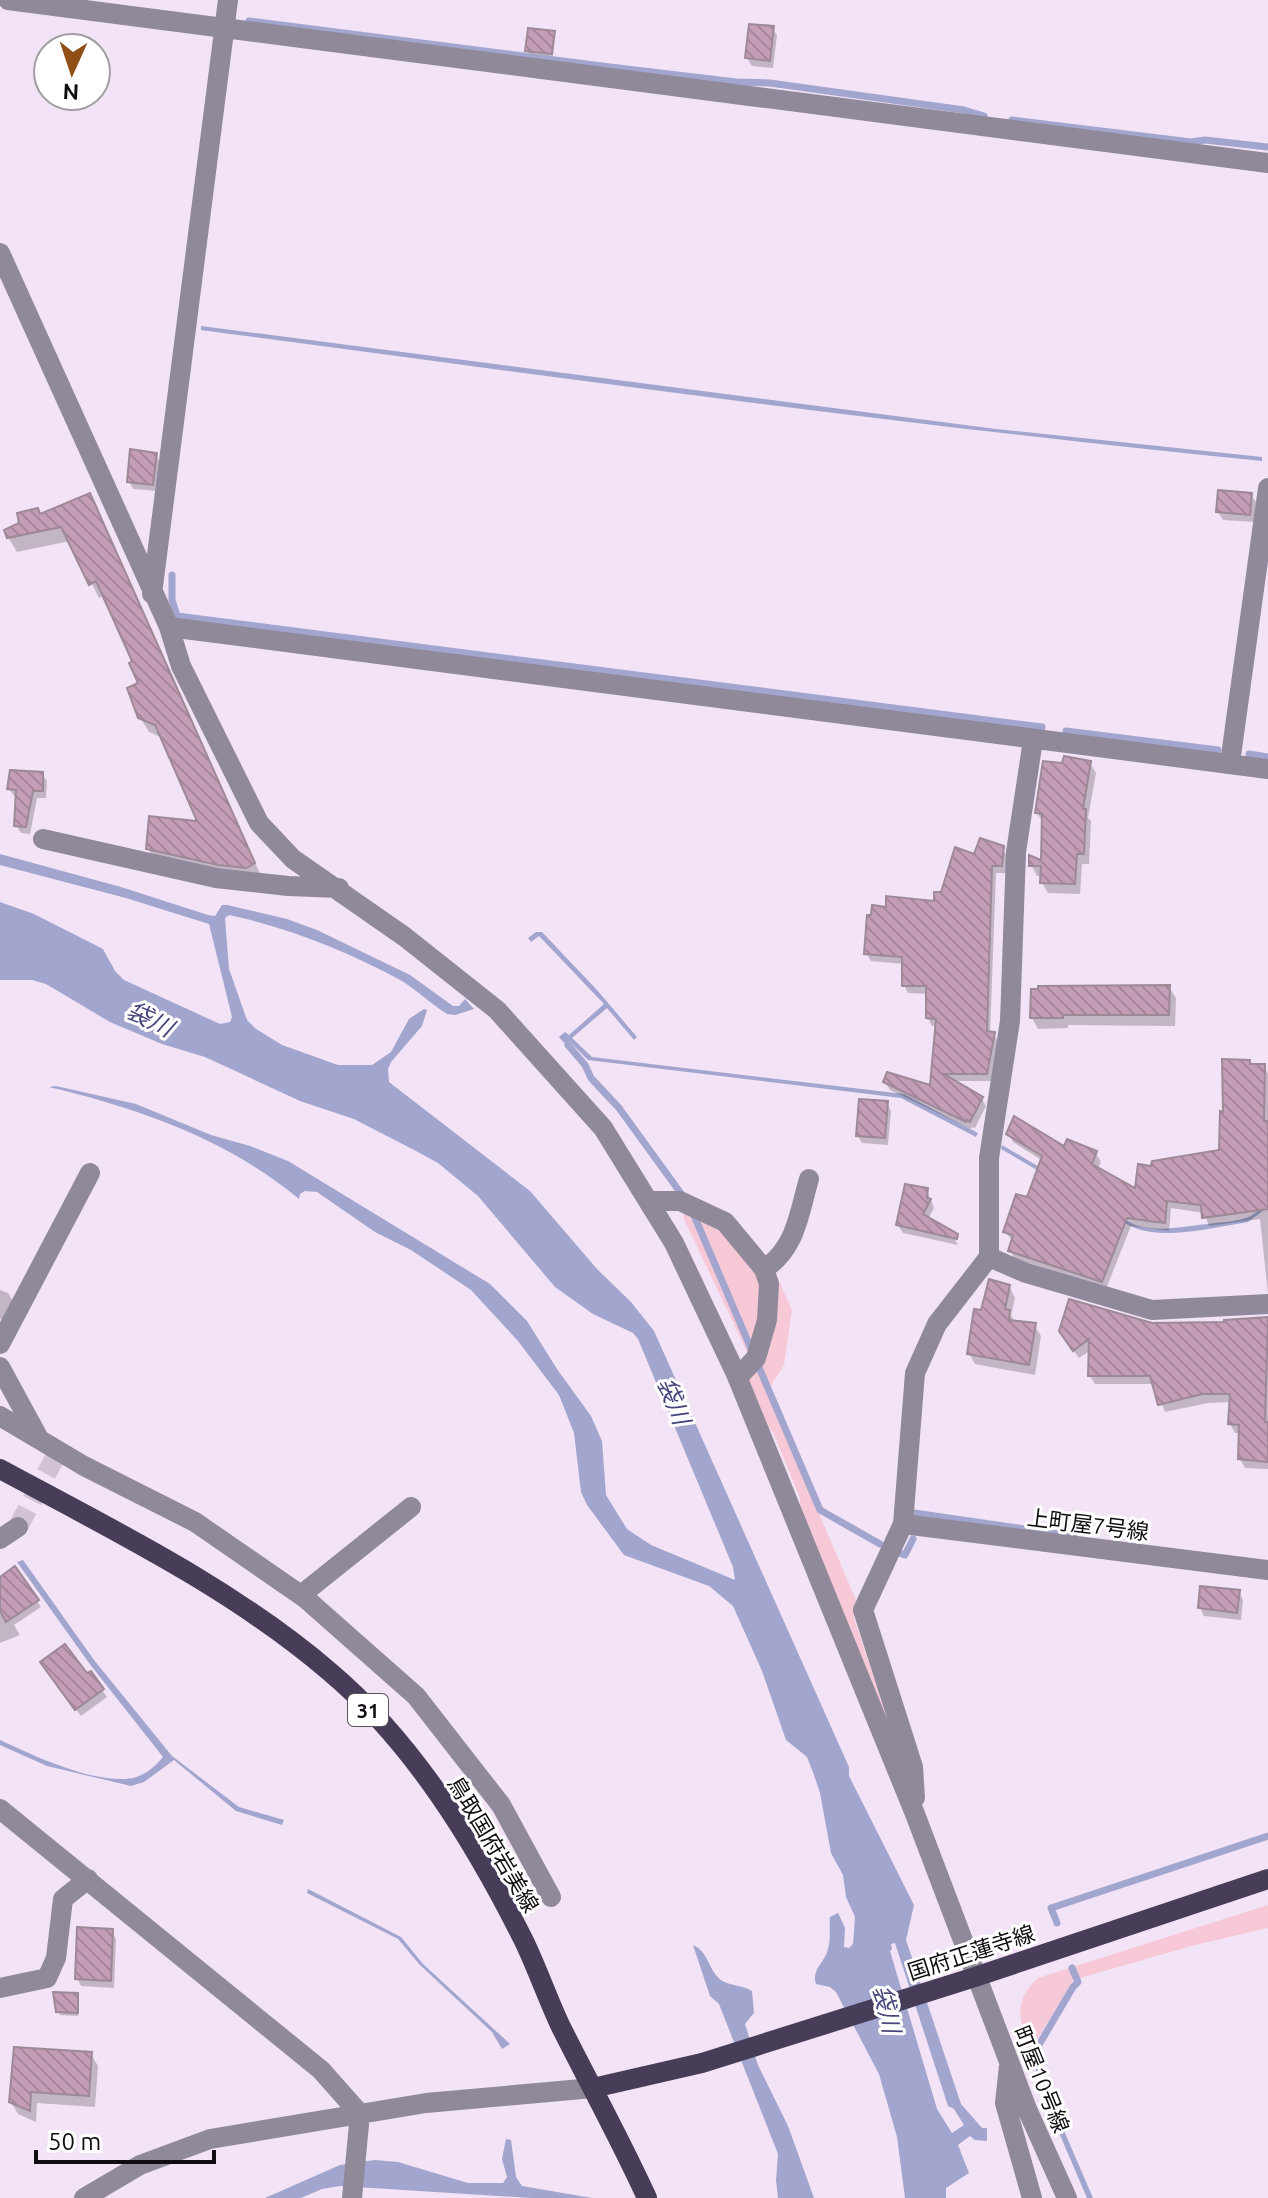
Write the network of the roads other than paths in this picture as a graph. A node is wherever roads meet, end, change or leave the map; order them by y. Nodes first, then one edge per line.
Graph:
1 (8, 0) edge
2 (228, 0) edge
3 (225, 30) junction
4 (1268, 163) edge
5 (0, 253) edge
6 (1268, 488) edge
7 (152, 594) junction
8 (169, 627) junction
9 (1033, 740) junction
10 (1230, 763) junction
11 (1268, 769) edge
12 (43, 839) dead end
13 (339, 888) junction
14 (90, 1173) dead end
15 (809, 1179) dead end
16 (648, 1201) junction
17 (989, 1257) junction
18 (764, 1269) junction
19 (1268, 1304) edge
20 (0, 1344) edge
21 (0, 1367) edge
22 (738, 1377) junction
23 (0, 1416) edge
24 (39, 1438) junction
25 (0, 1469) edge
26 (411, 1507) dead end
27 (903, 1524) junction
28 (18, 1527) tunnel mouth
29 (0, 1539) edge
30 (1268, 1570) edge
31 (301, 1595) junction
32 (0, 1809) edge
33 (915, 1814) junction
34 (88, 1879) junction
35 (1268, 1879) edge
36 (551, 1897) dead end
37 (975, 1977) junction
38 (0, 1988) edge
39 (1009, 2065) junction
40 (593, 2088) junction
41 (360, 2114) junction
42 (84, 2198) edge
43 (352, 2198) edge
44 (647, 2198) edge
45 (1032, 2198) edge
46 (1067, 2198) edge

1 - 3 street
2 - 3 street
3 - 4 street
3 - 7 street
5 - 7 street, 町屋10号線
6 - 10 street
7 - 8 street, 町屋10号線
8 - 9 street
8 - 13 street, 町屋10号線
9 - 10 street
9 - 17 street
10 - 11 street
12 - 13 street
13 - 16 street, 町屋10号線
14 - 20 street
15 - 18 street
16 - 18 street
16 - 22 street, 町屋10号線
17 - 19 street
17 - 27 street
18 - 22 street
21 - 24 street
22 - 33 street, 町屋10号線
23 - 24 street
24 - 31 street
25 - 40 main road, 鳥取国府岩美線 / 31
26 - 31 street
27 - 30 street, 上町屋7号線
27 - 33 street
28 - 29 street
31 - 36 street
32 - 34 street
33 - 37 street, 町屋10号線
34 - 38 street
34 - 41 street
35 - 37 main road, 国府正蓮寺線
37 - 39 street, 町屋10号線
37 - 40 main road, 国府正蓮寺線
39 - 45 street
39 - 46 street, 町屋10号線
40 - 41 street
40 - 44 main road, 鳥取国府岩美線 / 31
41 - 42 street
41 - 43 street

